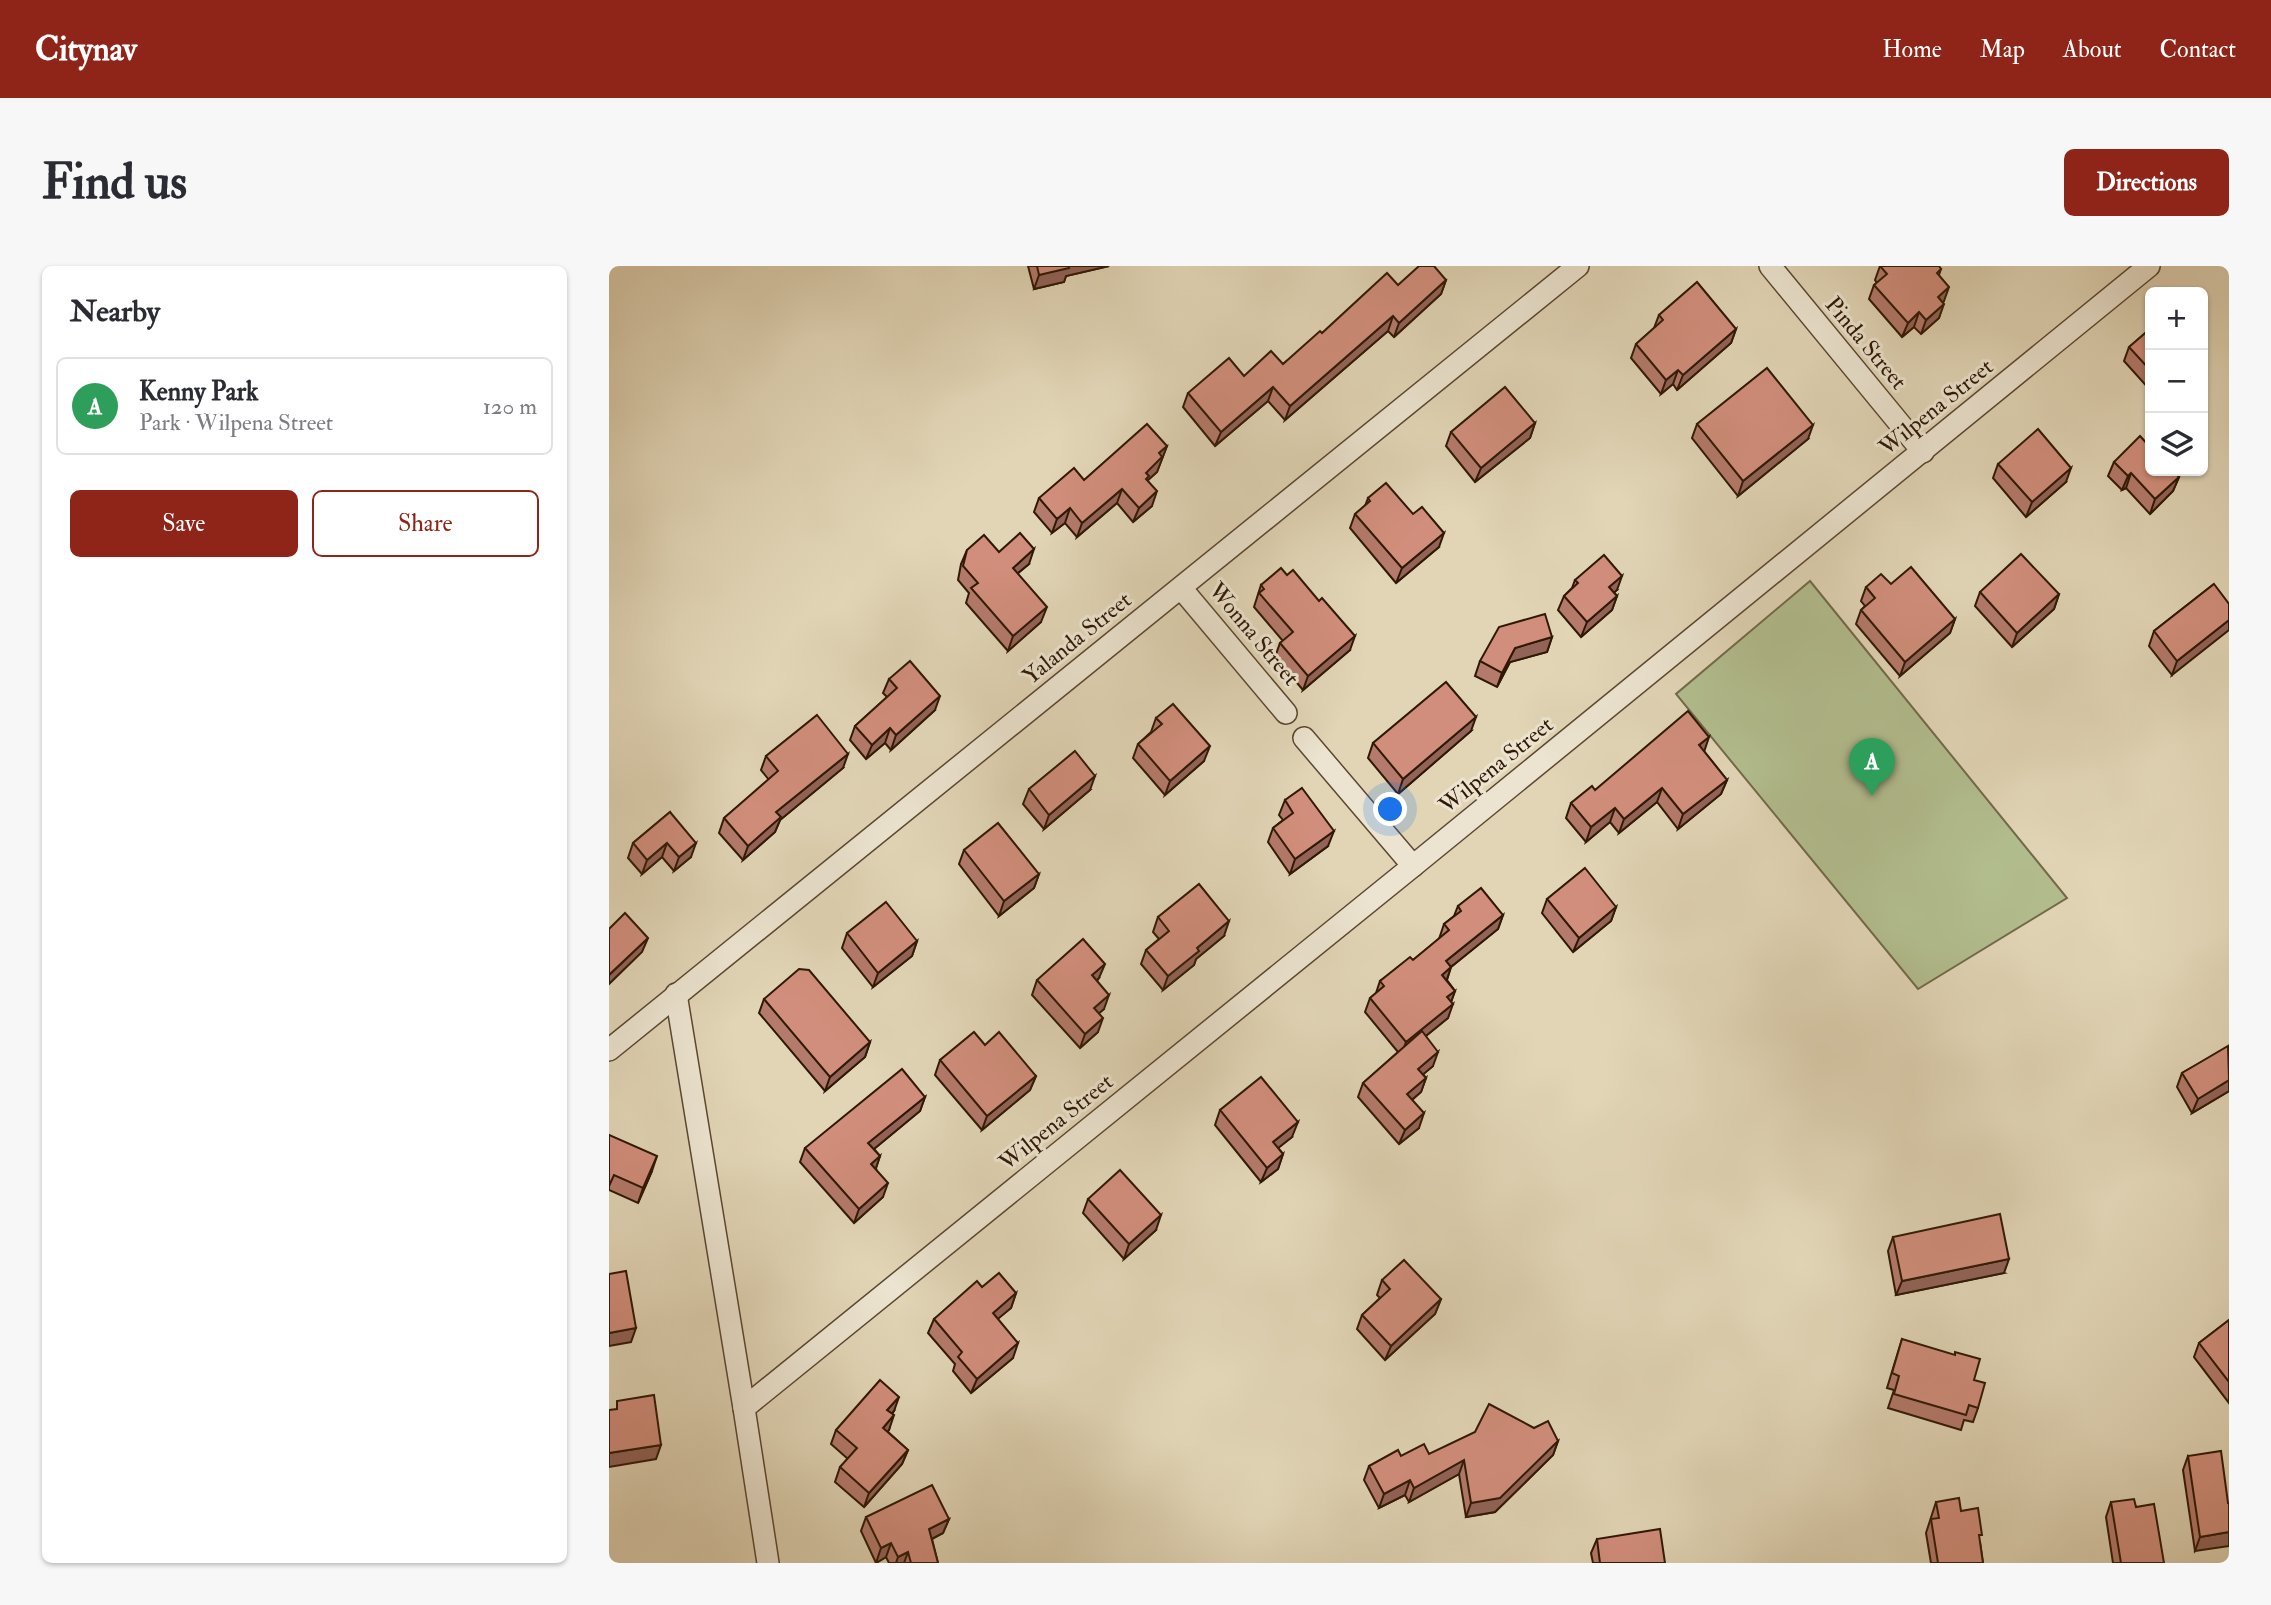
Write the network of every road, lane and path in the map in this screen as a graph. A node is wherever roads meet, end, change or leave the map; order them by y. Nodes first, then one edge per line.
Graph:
1 (1578, 266) edge
2 (1770, 266) edge
3 (2149, 266) edge
4 (1923, 452) junction
5 (1181, 588) junction
6 (1286, 713) dead end
7 (1304, 738) dead end
8 (1413, 866) junction
9 (676, 994) junction
10 (609, 1050) edge
11 (744, 1408) junction
12 (768, 1563) edge

1 - 5 street, Yalanda Street
2 - 4 street, Pinda Street
3 - 4 street, Wilpena Street
4 - 8 street, Wilpena Street
5 - 6 street, Wonna Street
5 - 9 street, Yalanda Street
7 - 8 street
8 - 11 street, Wilpena Street
9 - 10 street, Yalanda Street
9 - 11 street
11 - 12 street

